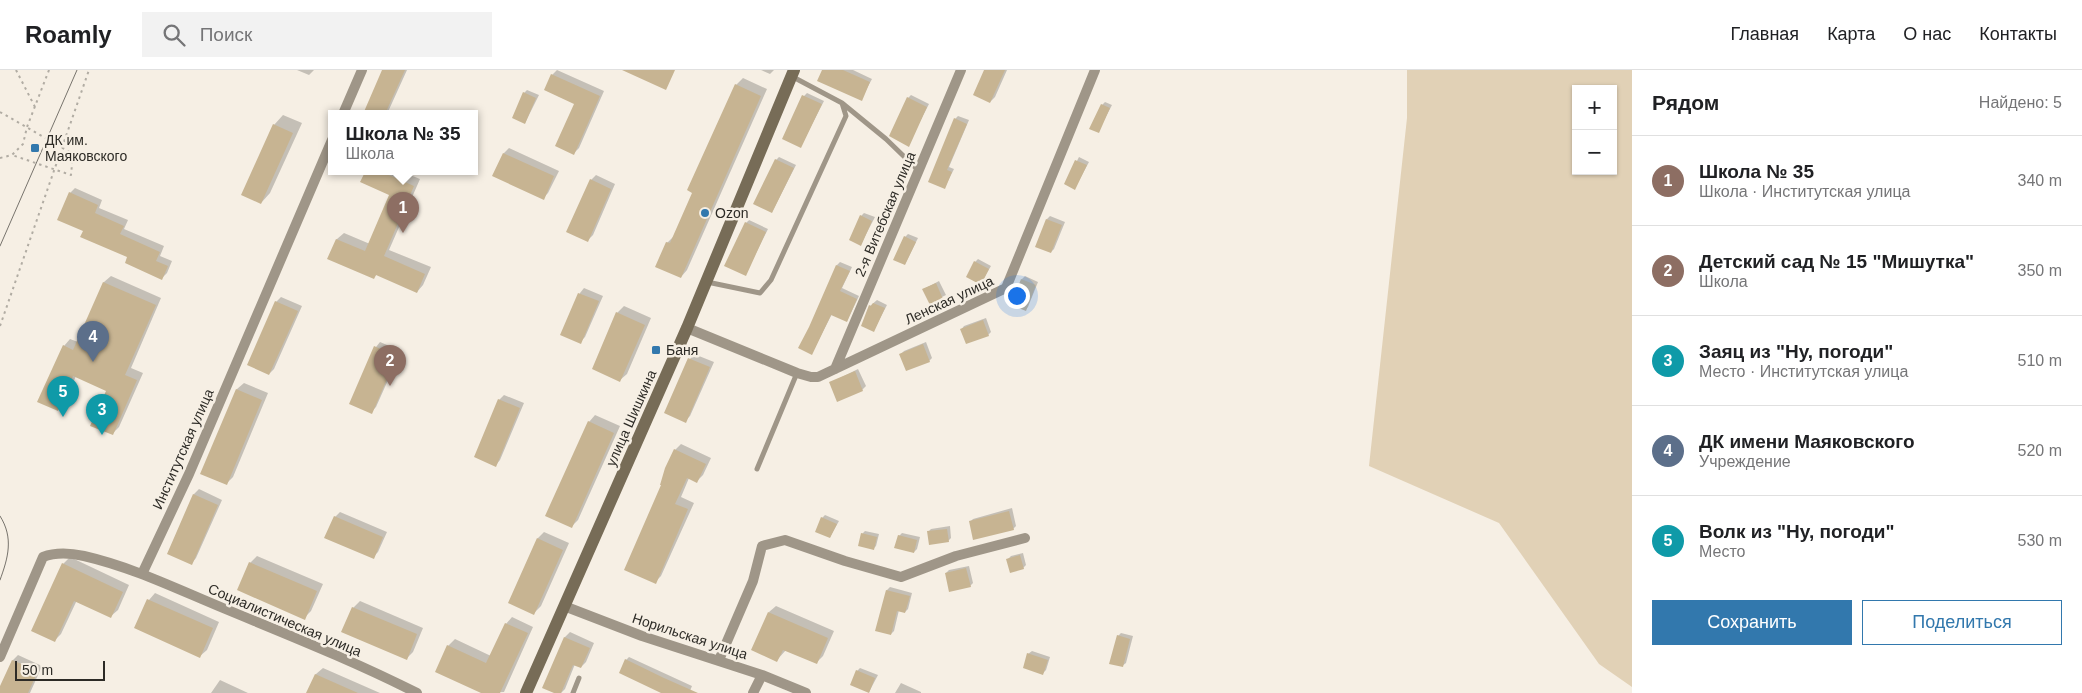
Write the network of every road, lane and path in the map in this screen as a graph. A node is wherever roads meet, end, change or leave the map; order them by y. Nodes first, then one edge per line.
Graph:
1 (16, 70) edge
2 (49, 70) edge
3 (89, 70) edge
4 (362, 70) edge
5 (961, 70) edge
6 (1095, 70) edge
7 (792, 73) edge
8 (842, 103) junction
9 (35, 107) junction
10 (345, 110) edge
11 (0, 112) edge
12 (27, 127) junction
13 (328, 149) edge
14 (12, 155) junction
15 (0, 158) edge
16 (918, 170) junction
17 (706, 282) junction
18 (0, 326) edge
19 (687, 328) junction
20 (835, 369) junction
21 (797, 373) junction
22 (757, 469) dead end
23 (1025, 538) dead end
24 (142, 574) junction
25 (564, 606) junction
26 (0, 658) edge
27 (719, 660) junction
28 (762, 675) junction
29 (579, 678) dead end
30 (529, 692) edge
31 (417, 693) edge
32 (573, 693) edge
33 (753, 693) edge
34 (806, 693) edge

1 - 9 path
2 - 9 path
3 - 18 path
4 - 10 street
5 - 16 street, 2-я Витебская улица
6 - 20 street, Ленская улица
7 - 8 lane
7 - 17 main road, улица Шишкина
8 - 16 lane
8 - 17 lane
9 - 12 path
11 - 12 path
12 - 14 path
12 - 14 path
13 - 24 street, Институтская улица
14 - 15 path
16 - 20 street, 2-я Витебская улица
17 - 19 main road, улица Шишкина
19 - 21 street, Ленская улица
19 - 25 main road, улица Шишкина
20 - 21 street, Ленская улица
21 - 22 lane
23 - 27 street
24 - 26 street
24 - 31 street, Социалистическая улица
25 - 27 street, Норильская улица
25 - 30 main road, улица Шишкина
27 - 28 street, Норильская улица
28 - 33 street
28 - 34 street, Норильская улица
29 - 32 lane

